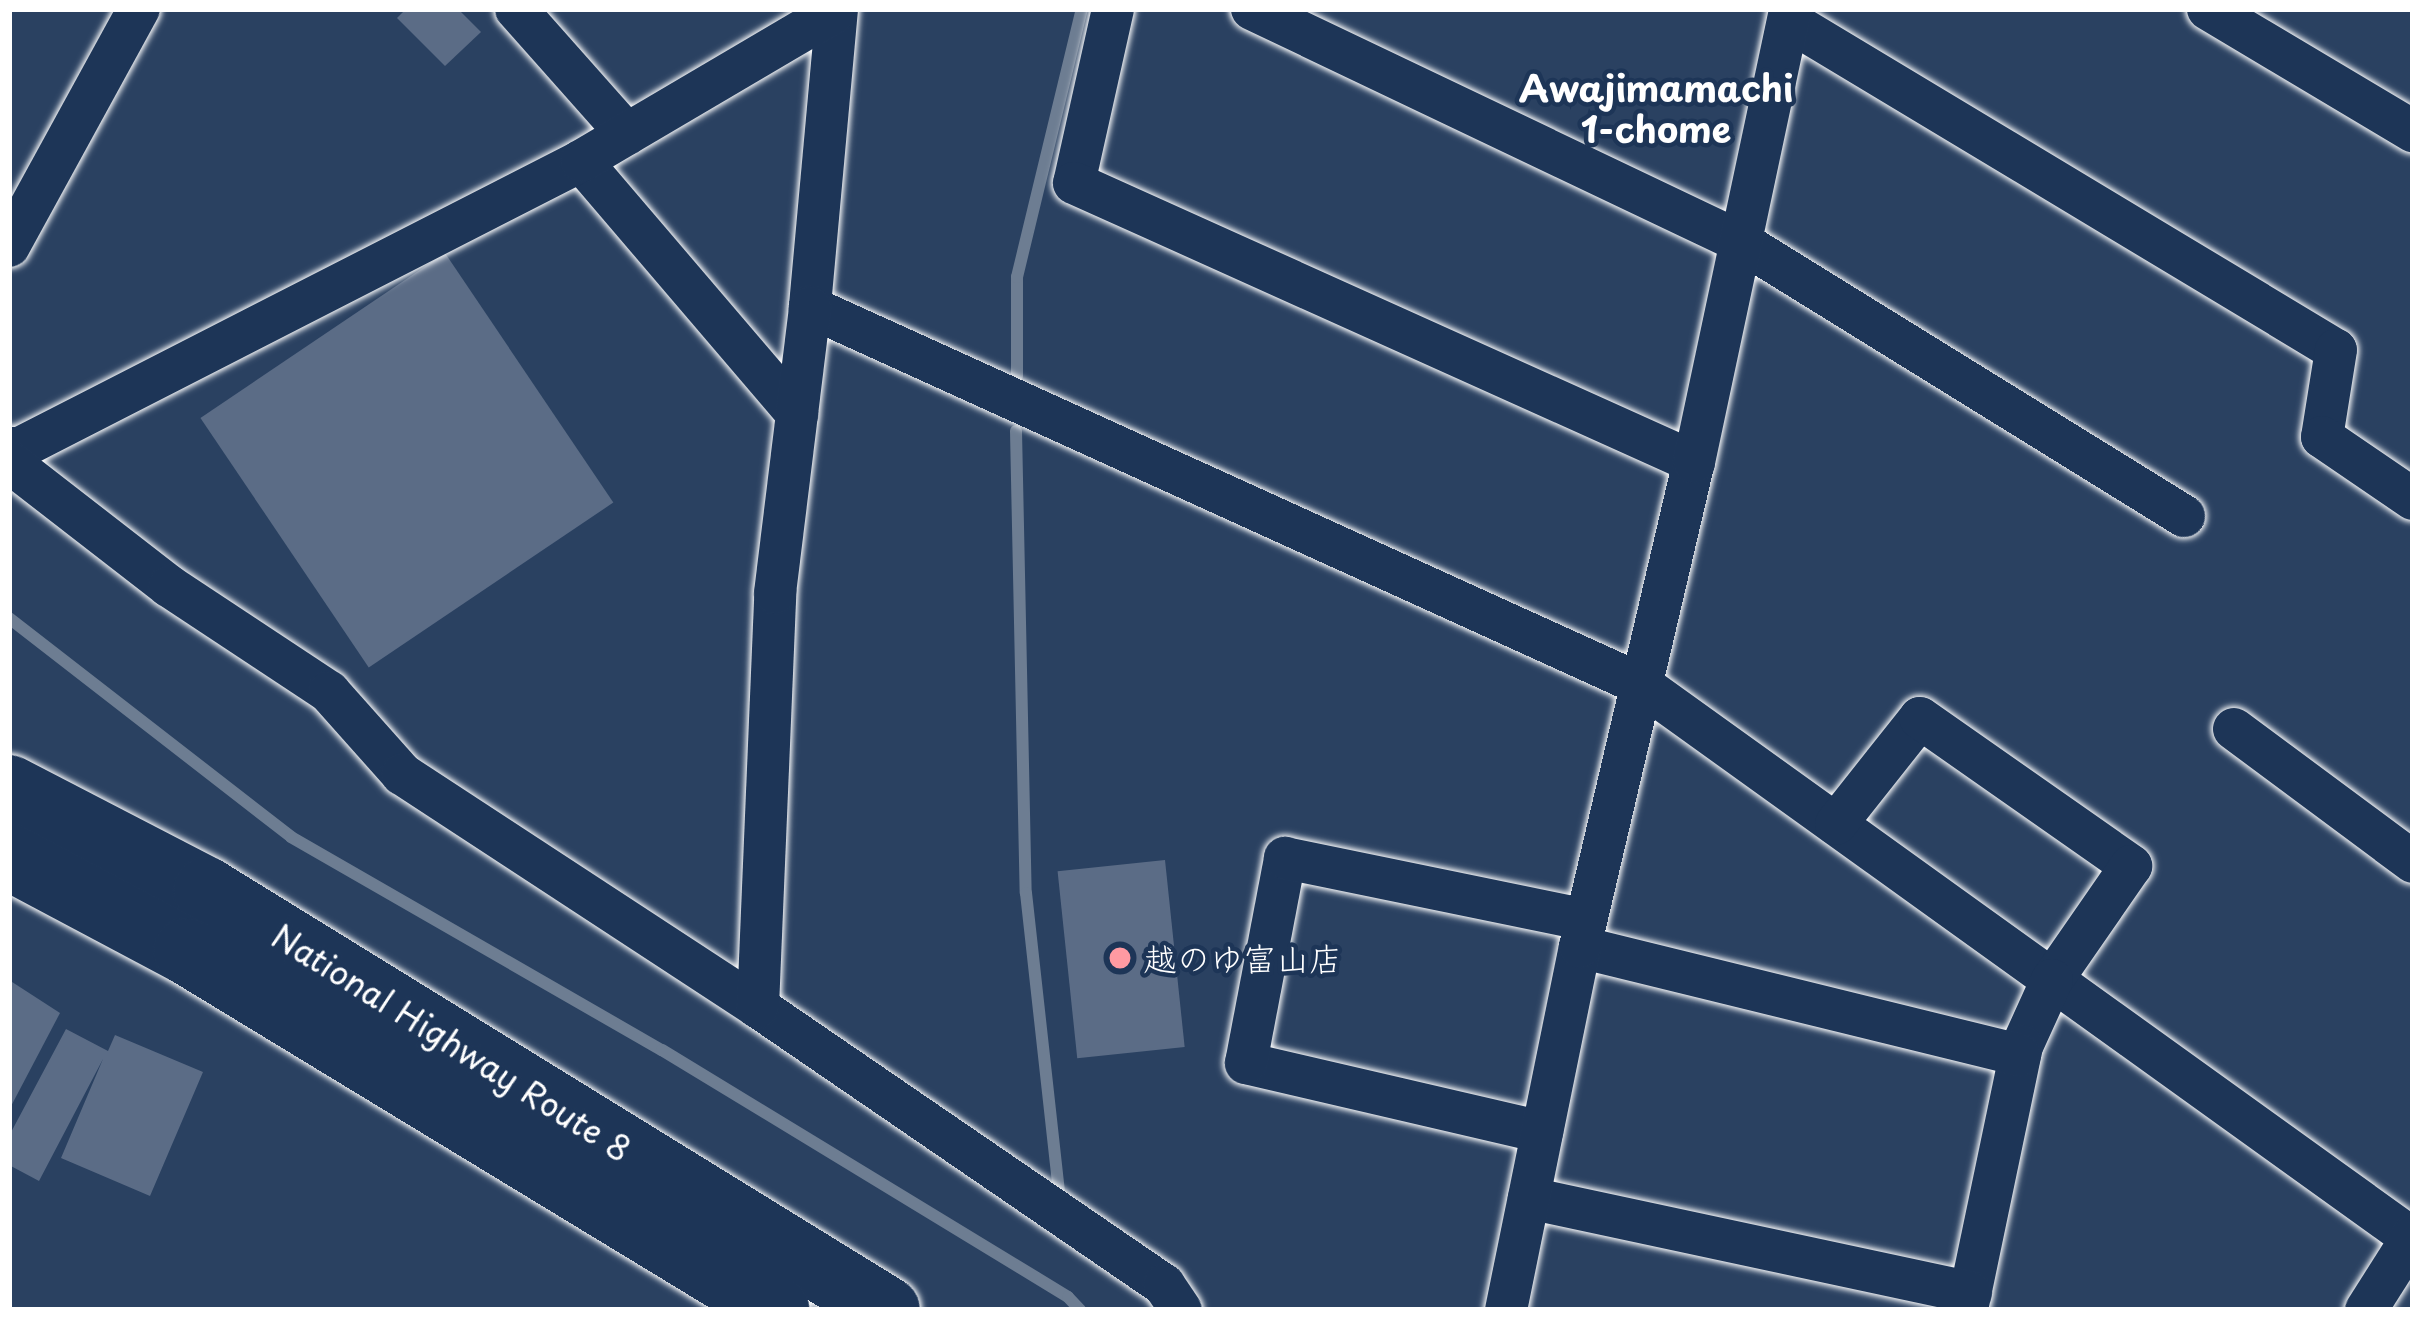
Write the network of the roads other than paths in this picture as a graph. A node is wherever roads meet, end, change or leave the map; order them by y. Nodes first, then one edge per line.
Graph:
1 (139, 9) edge
2 (517, 9) edge
3 (1113, 9) edge
4 (1252, 9) edge
5 (2208, 9) edge
6 (836, 10) edge
7 (1790, 15) edge
8 (2413, 131) edge
9 (627, 134) junction
10 (581, 161) junction
11 (1741, 242) junction
12 (9, 246) edge
13 (809, 307) junction
14 (796, 414) junction
15 (9, 448) edge
16 (9, 462) edge
17 (1694, 462) junction
18 (2413, 499) edge
19 (2184, 516) dead end
20 (1642, 685) junction
21 (2234, 729) dead end
22 (9, 788) edge
23 (1836, 824) junction
24 (9, 857) edge
25 (2413, 862) edge
26 (1583, 933) junction
27 (2052, 980) junction
28 (758, 1006) junction
29 (2020, 1054) junction
30 (1543, 1132) junction
31 (1529, 1198) junction
32 (2412, 1238) edge
33 (1969, 1301) edge
34 (777, 1310) edge
35 (887, 1310) edge
36 (1180, 1310) edge
37 (1506, 1310) edge
38 (2366, 1310) edge

1 - 12 street
2 - 9 street
3 - 17 street
4 - 11 street
5 - 8 street
6 - 9 street
6 - 13 street
7 - 11 street
7 - 18 street
9 - 10 street
10 - 14 street
10 - 15 street
11 - 17 street
11 - 19 street
13 - 14 street
13 - 20 street
14 - 28 street
16 - 28 street
17 - 20 street
20 - 23 street
20 - 26 street
21 - 25 street
22 - 35 highway, National Highway Route 8
23 - 27 street
23 - 27 street
24 - 34 highway, National Highway Route 8
26 - 29 street
26 - 30 street
26 - 30 street
27 - 29 street
27 - 32 street
28 - 36 street
29 - 33 street
30 - 31 street
31 - 33 street
31 - 37 street
32 - 38 street

